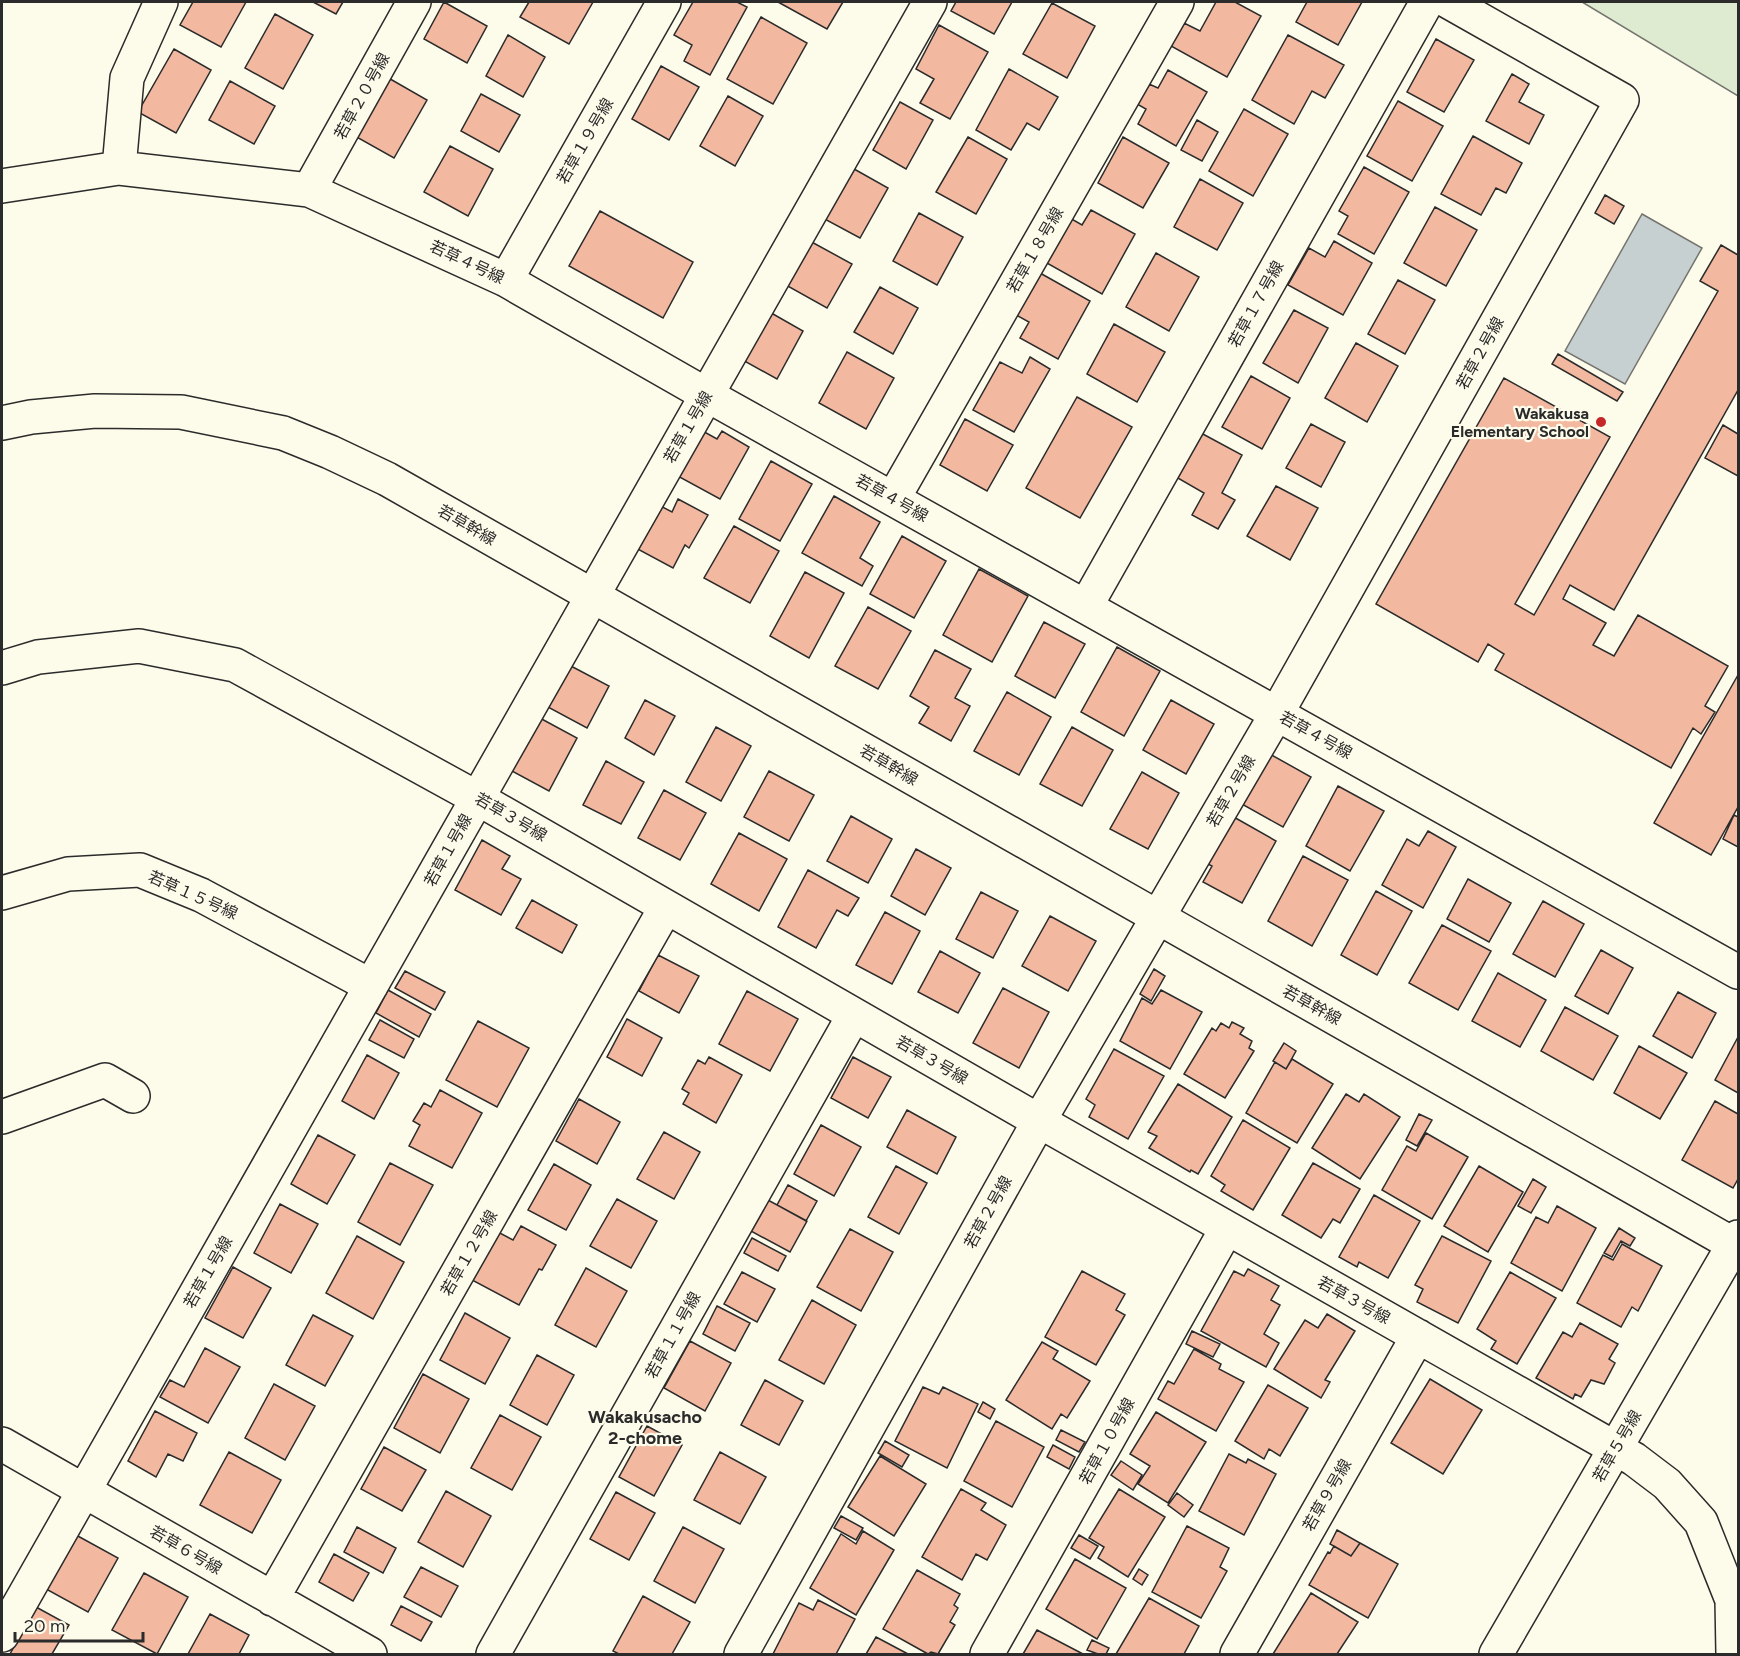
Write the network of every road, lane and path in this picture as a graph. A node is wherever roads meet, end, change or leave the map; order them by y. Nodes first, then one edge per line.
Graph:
1 (161, 2) edge
2 (414, 2) edge
3 (664, 2) edge
4 (930, 2) edge
5 (1177, 2) edge
6 (1427, 2) edge
7 (1449, 2) edge
8 (119, 168) junction
9 (2, 186) edge
10 (309, 190) junction
11 (506, 279) junction
12 (707, 395) junction
13 (2, 423) edge
14 (893, 499) junction
15 (592, 596) junction
16 (1086, 606) junction
17 (2, 668) edge
18 (1277, 712) junction
19 (477, 798) junction
20 (2, 893) edge
21 (666, 907) junction
22 (1158, 917) junction
23 (1738, 972) edge
24 (371, 986) junction
25 (854, 1015) junction
26 (133, 1096) dead end
27 (2, 1117) edge
28 (1039, 1121) junction
29 (1227, 1228) junction
30 (1737, 1243) edge
31 (1418, 1336) junction
32 (2, 1444) edge
33 (1616, 1448) junction
34 (83, 1492) junction
35 (272, 1599) junction
36 (2, 1635) edge
37 (370, 1654) edge
38 (492, 1654) edge
39 (741, 1654) edge
40 (987, 1654) edge
41 (1237, 1654) edge
42 (1496, 1654) edge
43 (1733, 1654) edge

1 - 8 street
2 - 10 street, 若草２０号線
3 - 11 street, 若草１９号線
4 - 12 street, 若草１号線
5 - 14 street, 若草１８号線
6 - 16 street, 若草１７号線
7 - 18 street, 若草２号線
8 - 9 street, 若草４号線
8 - 10 street, 若草４号線
10 - 11 street, 若草４号線
11 - 12 street, 若草４号線
12 - 14 street, 若草４号線
12 - 15 street, 若草１号線
13 - 15 street, 若草幹線
14 - 16 street, 若草４号線
15 - 19 street, 若草１号線
15 - 22 street, 若草幹線
16 - 18 street, 若草４号線
17 - 19 street, 若草３号線
18 - 22 street, 若草２号線
18 - 23 street, 若草４号線
19 - 21 street, 若草３号線
19 - 24 street, 若草１号線
20 - 24 street, 若草１５号線
21 - 25 street, 若草３号線
21 - 35 street, 若草１２号線
22 - 28 street, 若草２号線
22 - 30 street, 若草幹線
24 - 34 street, 若草１号線
25 - 28 street, 若草３号線
25 - 38 street, 若草１１号線
26 - 27 street
28 - 29 street, 若草３号線
28 - 39 street, 若草２号線
29 - 31 street, 若草３号線
29 - 40 street, 若草１０号線
30 - 33 street, 若草５号線
31 - 33 street, 若草３号線
31 - 41 street, 若草９号線
32 - 34 street, 若草６号線
33 - 42 street, 若草５号線
33 - 43 street, 若草３号線
34 - 35 street, 若草６号線
34 - 36 street, 若草１号線
35 - 37 street, 若草６号線

